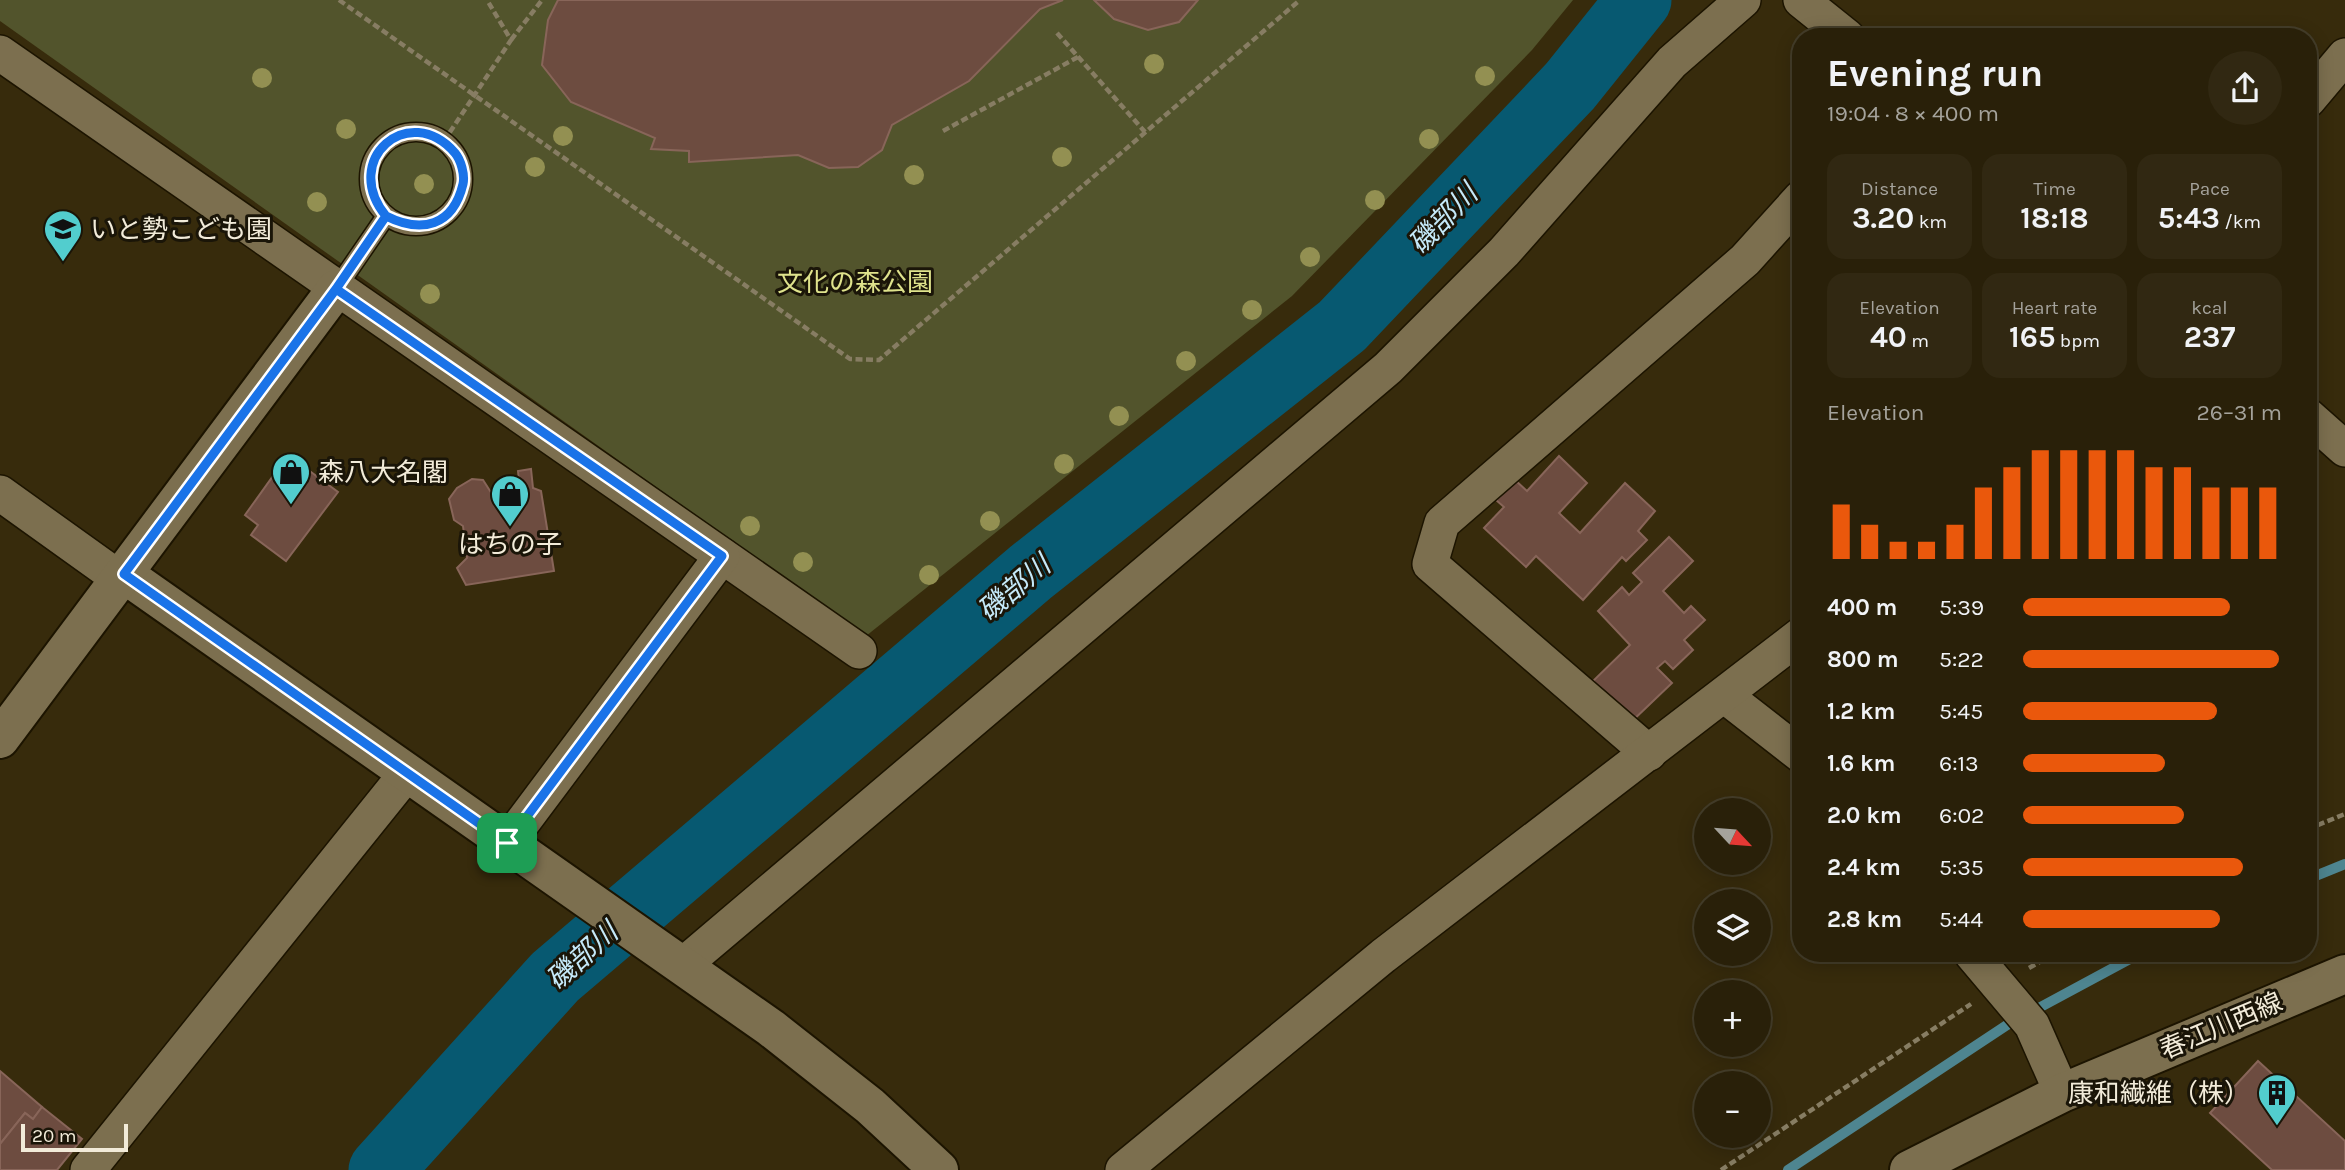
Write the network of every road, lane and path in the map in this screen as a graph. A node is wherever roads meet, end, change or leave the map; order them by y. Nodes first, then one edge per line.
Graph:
1 (339, 0) edge
2 (487, 0) edge
3 (542, 0) edge
4 (1300, 0) edge
5 (1743, 0) edge
6 (1801, 0) edge
7 (1836, 28) edge
8 (1057, 33) dead end
9 (510, 40) junction
10 (0, 53) edge
11 (2345, 56) edge
12 (1078, 57) junction
13 (2317, 89) edge
14 (474, 95) junction
15 (943, 131) dead end
16 (1145, 132) junction
17 (444, 141) junction
18 (1792, 208) edge
19 (386, 216) junction
20 (336, 289) junction
21 (2317, 424) edge
22 (2345, 449) edge
23 (0, 493) edge
24 (722, 556) junction
25 (122, 577) junction
26 (1792, 642) edge
27 (859, 651) dead end
28 (1724, 695) junction
29 (0, 739) edge
30 (1792, 748) edge
31 (1649, 753) junction
32 (407, 773) junction
33 (2345, 814) edge
34 (2317, 825) edge
35 (507, 843) junction
36 (1979, 962) edge
37 (2041, 962) edge
38 (681, 966) junction
39 (2345, 974) edge
40 (2002, 987) junction
41 (2063, 1093) junction
42 (88, 1170) edge
43 (939, 1170) edge
44 (1123, 1170) edge
45 (1721, 1170) edge
46 (1909, 1170) edge

1 - 14 path
2 - 9 path
3 - 9 path
4 - 16 path
5 - 38 street
6 - 7 street
8 - 12 path
9 - 14 path
10 - 20 street
11 - 13 street
12 - 15 path
12 - 16 path
14 - 16 path
14 - 17 path
17 - 19 lane
17 - 19 lane
18 - 31 street
19 - 20 lane
20 - 24 street
20 - 25 street
21 - 22 street
23 - 25 street
24 - 27 street
24 - 35 street
25 - 29 street
25 - 32 street
26 - 28 street
28 - 30 street
28 - 31 street
31 - 44 street
32 - 35 street
32 - 42 street
33 - 34 path
35 - 38 street
36 - 40 street
37 - 40 path
38 - 43 street
39 - 41 street, 春江川西線
40 - 41 street
40 - 45 path
41 - 46 street, 春江川西線

